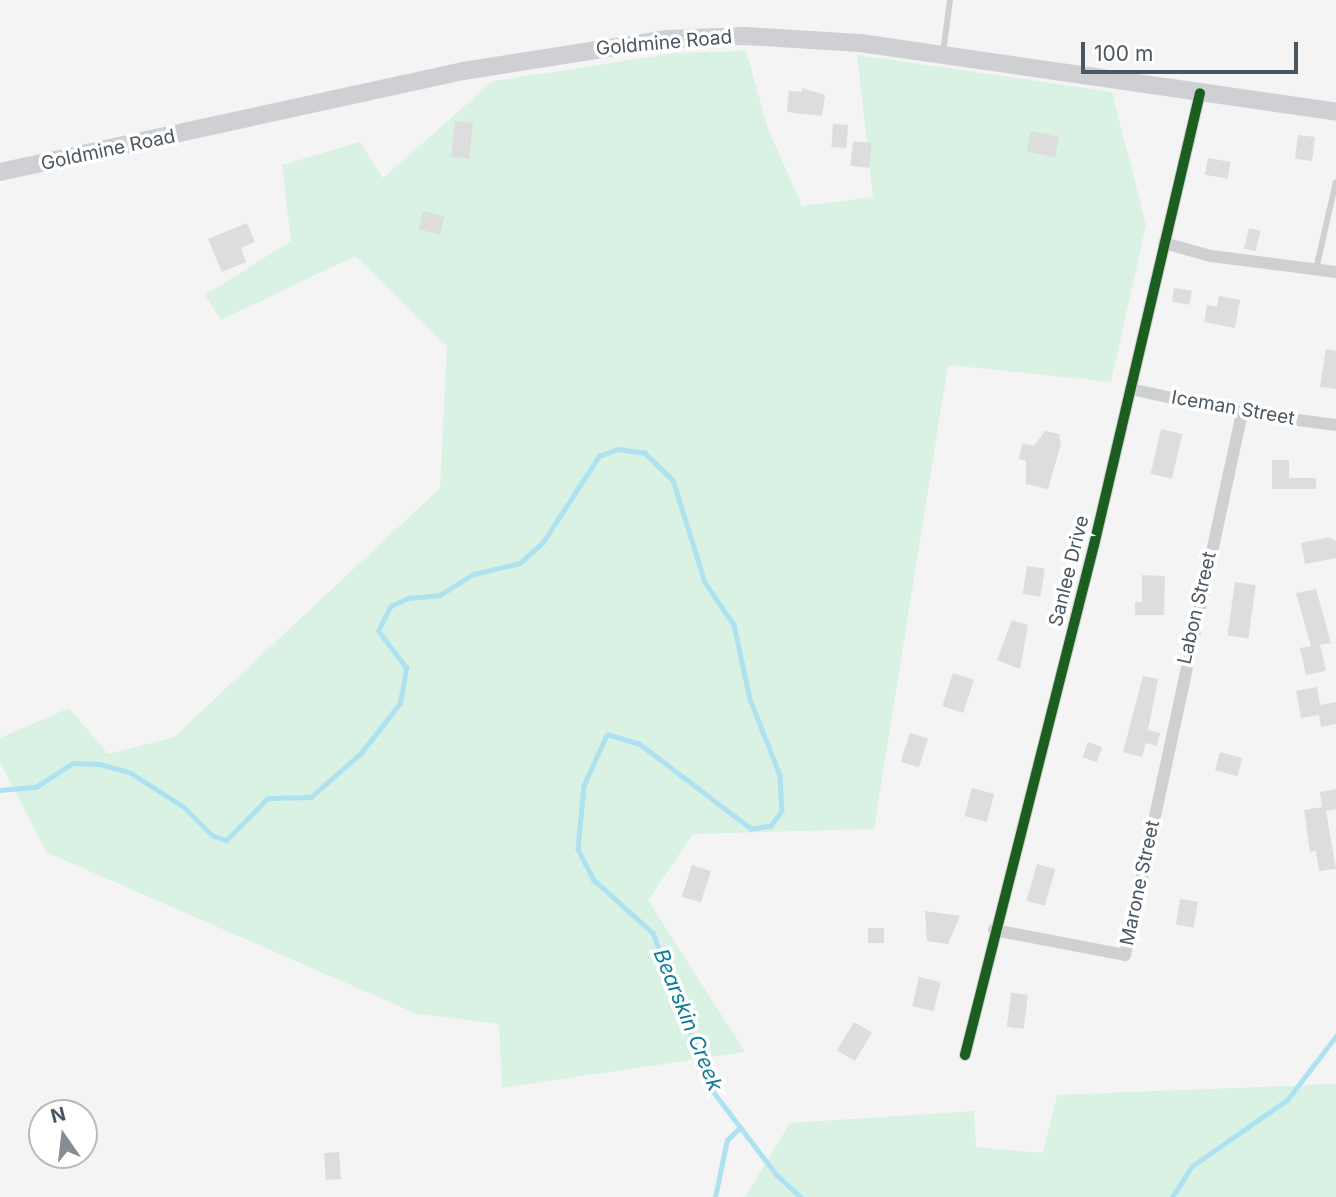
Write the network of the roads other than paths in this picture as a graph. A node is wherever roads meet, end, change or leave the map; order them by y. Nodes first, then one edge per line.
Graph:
1 (950, 0) edge
2 (943, 54) junction
3 (1200, 93) junction
4 (1336, 112) edge
5 (0, 172) edge
6 (1336, 182) edge
7 (1164, 243) junction
8 (1316, 270) junction
9 (1336, 272) edge
10 (1131, 389) junction
11 (1242, 412) junction
12 (1336, 425) edge
13 (1157, 805) joint
14 (994, 930) junction
15 (965, 1055) dead end

1 - 2 lane
2 - 3 main road, Goldmine Road
2 - 5 main road, Goldmine Road
3 - 4 main road, Goldmine Road
3 - 7 street, Sanlee Drive
6 - 8 lane
7 - 8 street
7 - 10 street, Sanlee Drive
8 - 9 street
10 - 11 street, Iceman Street
10 - 14 street, Sanlee Drive
11 - 12 street, Iceman Street
11 - 13 street, Labon Street
13 - 14 street, Marone Street
14 - 15 street, Sanlee Drive

